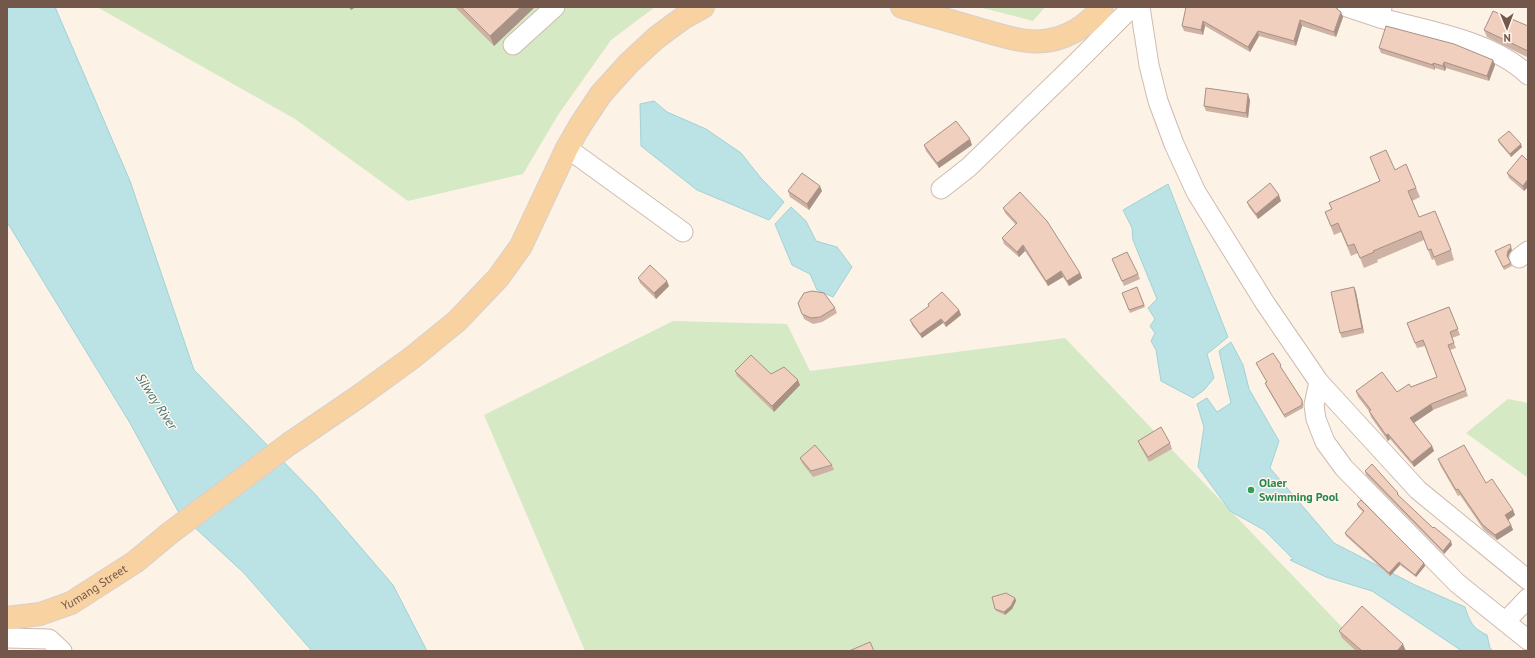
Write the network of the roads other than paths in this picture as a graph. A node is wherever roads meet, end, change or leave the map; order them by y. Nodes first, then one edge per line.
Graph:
1 (555, 7) edge
2 (703, 7) edge
3 (902, 7) edge
4 (1102, 7) edge
5 (1132, 7) edge
6 (1140, 7) edge
7 (1347, 7) edge
8 (1381, 12) edge
9 (513, 45) dead end
10 (1528, 75) edge
11 (567, 148) junction
12 (941, 188) dead end
13 (683, 232) dead end
14 (1319, 382) junction
15 (1528, 580) edge
16 (1528, 598) edge
17 (7, 618) edge
18 (1505, 622) junction
19 (7, 638) edge
20 (1528, 640) edge
21 (62, 651) edge

1 - 9 street
2 - 11 main road, Yumang Street
3 - 4 main road
5 - 12 street
6 - 14 street
7 - 8 street
8 - 10 street
11 - 13 street
11 - 17 main road, Yumang Street
14 - 15 street
14 - 18 street
16 - 18 street
18 - 20 street
19 - 21 street

